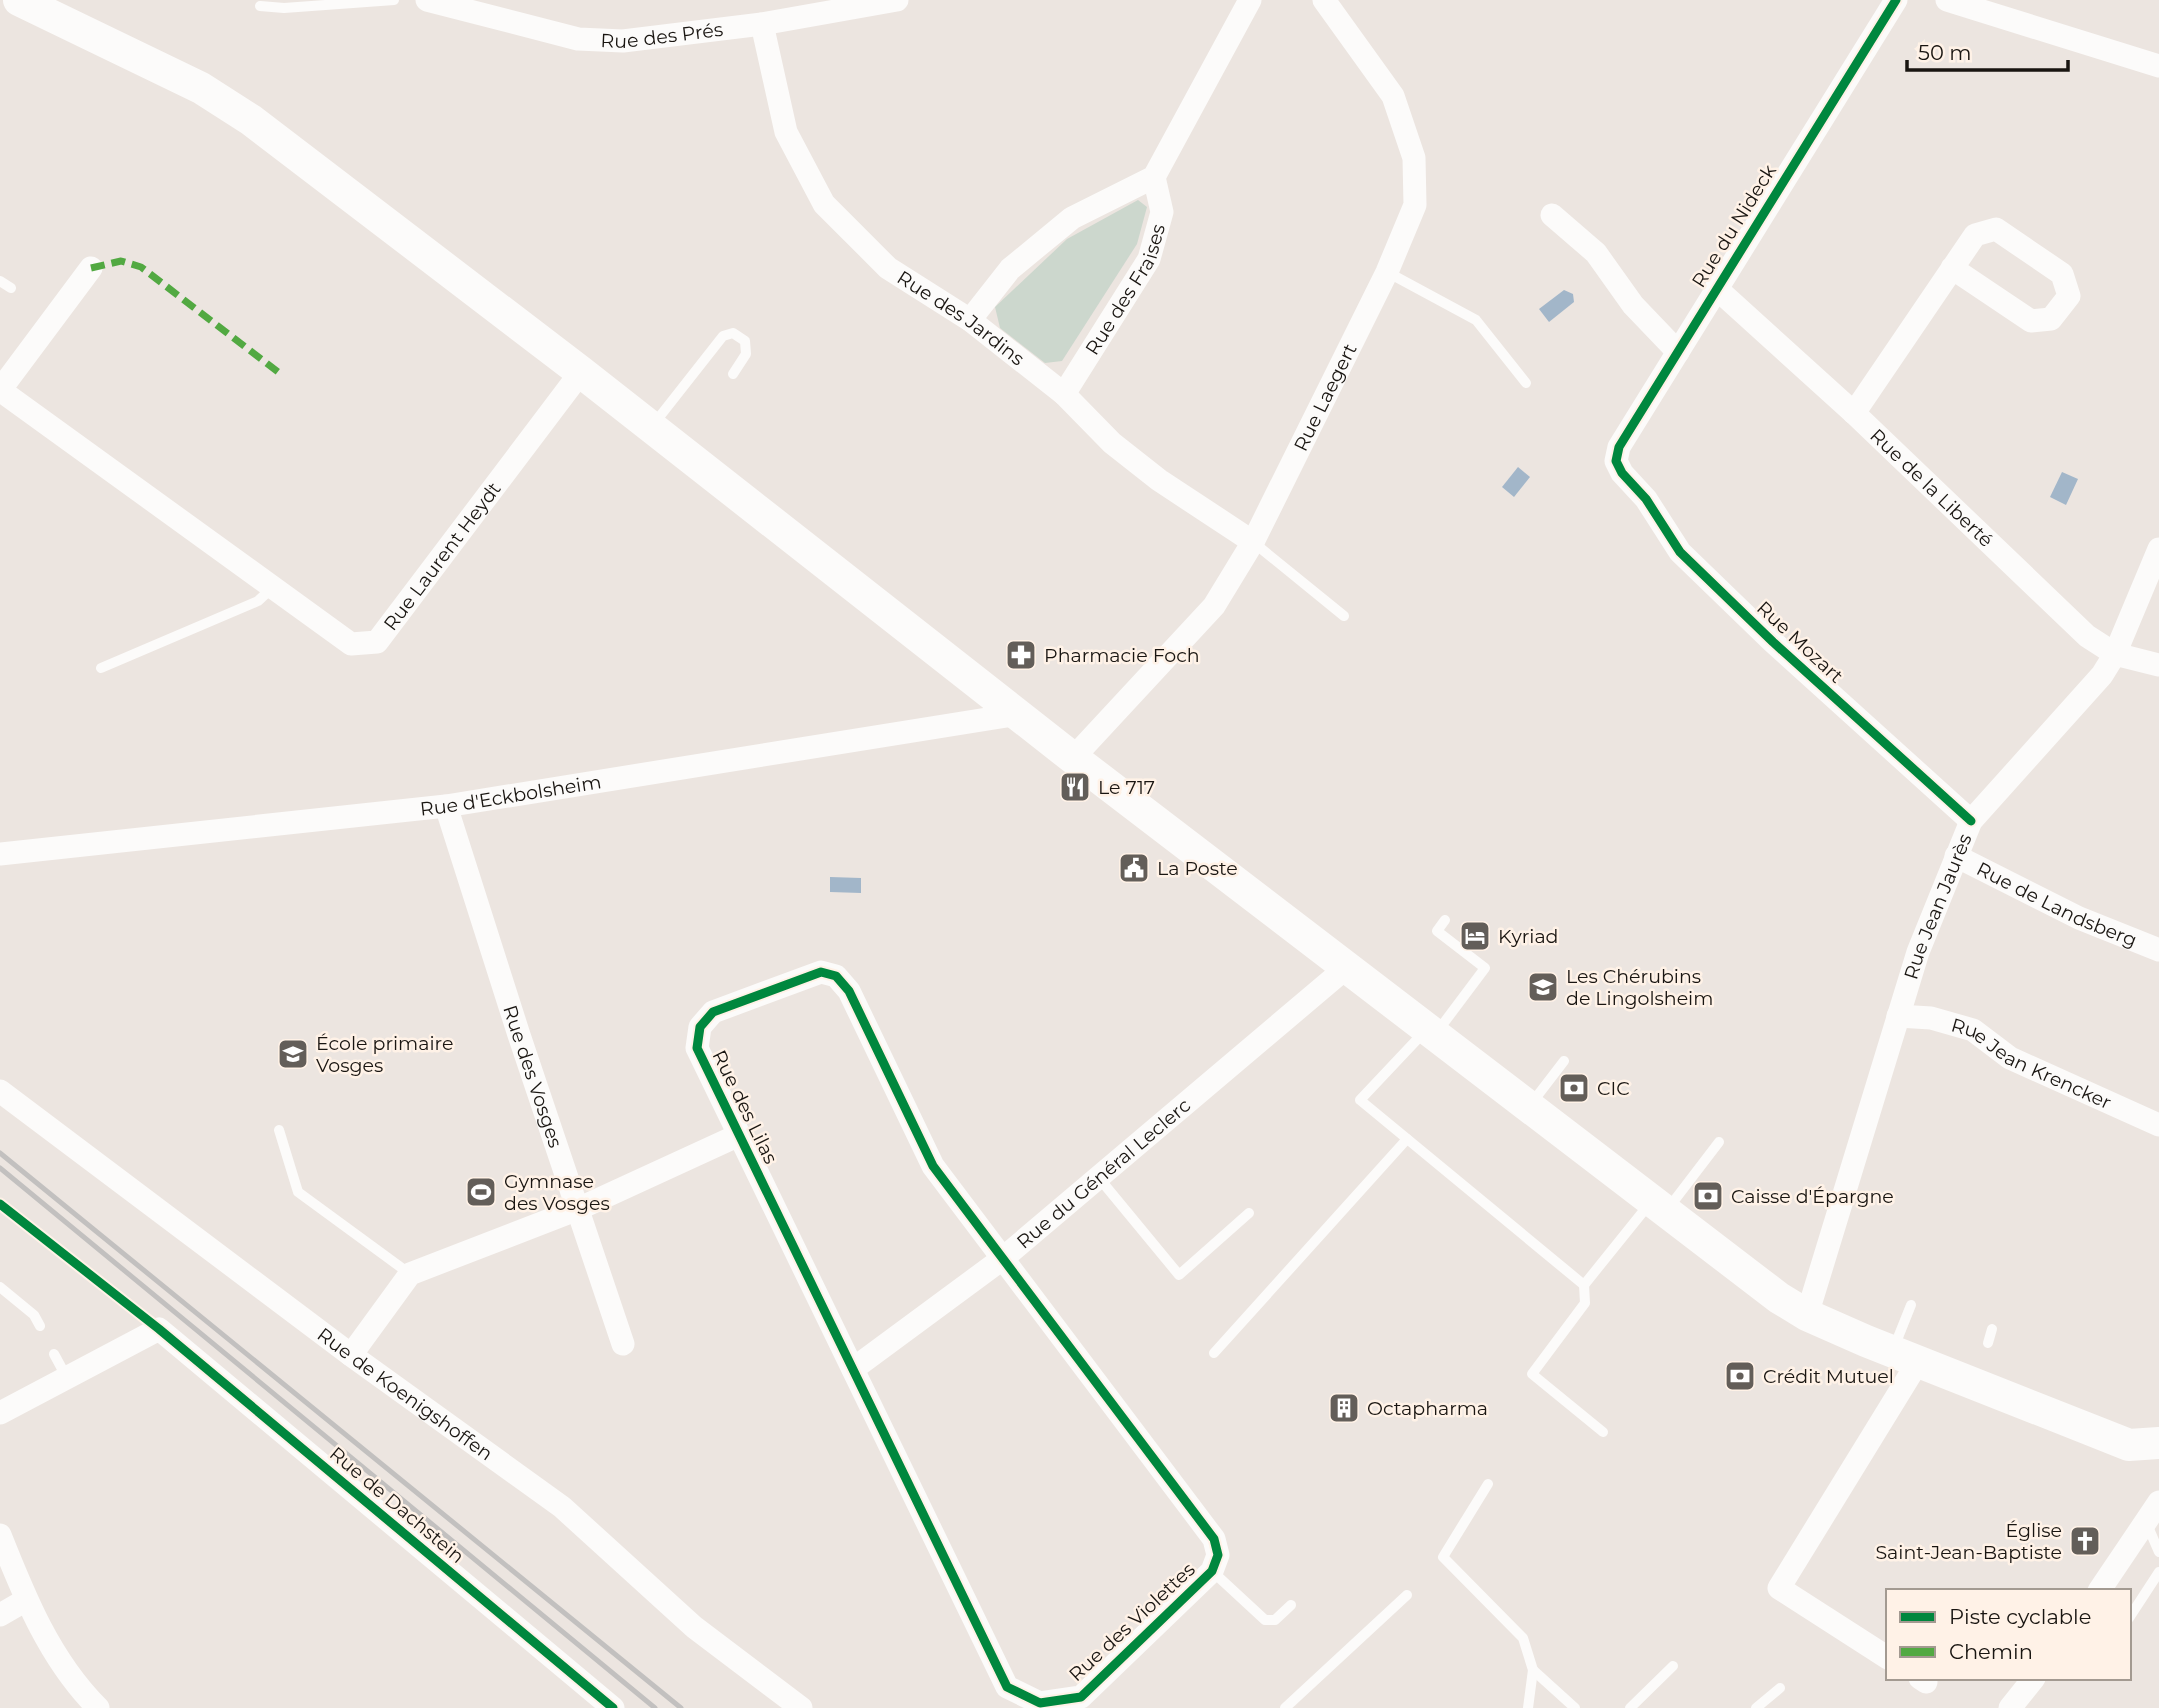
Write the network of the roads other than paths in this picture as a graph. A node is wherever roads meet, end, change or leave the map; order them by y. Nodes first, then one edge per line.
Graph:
1 (19, 0) edge
2 (394, 0) edge
3 (427, 0) edge
4 (897, 0) edge
5 (1250, 0) edge
6 (1324, 0) edge
7 (1896, 0) edge
8 (1947, 0) edge
9 (260, 6) dead end
10 (762, 24) junction
11 (2159, 66) edge
12 (1154, 177) junction
13 (1552, 215) dead end
14 (91, 268) dead end
15 (1952, 268) junction
16 (1387, 272) junction
17 (0, 281) edge
18 (11, 288) dead end
19 (1716, 288) junction
20 (970, 320) junction
21 (1678, 352) junction
22 (581, 372) junction
23 (733, 374) dead end
24 (1525, 383) dead end
25 (0, 390) edge
26 (1064, 394) junction
27 (1854, 413) junction
28 (652, 428) junction
29 (1622, 473) joint
30 (1253, 542) junction
31 (2159, 549) edge
32 (273, 587) junction
33 (1344, 615) dead end
34 (2115, 654) junction
35 (2159, 665) edge
36 (101, 668) dead end
37 (1018, 714) junction
38 (1073, 758) junction
39 (446, 807) junction
40 (1972, 821) junction
41 (0, 854) edge
42 (1955, 856) junction
43 (1446, 920) dead end
44 (2159, 950) edge
45 (1347, 967) junction
46 (1898, 1016) junction
47 (1432, 1031) junction
48 (1564, 1061) dead end
49 (0, 1091) edge
50 (1529, 1107) junction
51 (2159, 1125) edge
52 (279, 1130) dead end
53 (738, 1135) junction
54 (1407, 1139) junction
55 (1719, 1142) dead end
56 (1099, 1178) junction
57 (1659, 1206) junction
58 (579, 1209) junction
59 (1249, 1213) dead end
60 (1002, 1259) junction
61 (410, 1274) junction
62 (1584, 1285) junction
63 (0, 1287) edge
64 (1911, 1305) dead end
65 (1807, 1315) junction
66 (40, 1326) dead end
67 (1992, 1329) dead end
68 (1988, 1343) dead end
69 (623, 1345) dead end
70 (1214, 1353) dead end
71 (54, 1354) dead end
72 (351, 1355) junction
73 (1905, 1357) junction
74 (853, 1368) junction
75 (66, 1378) junction
76 (0, 1412) edge
77 (1603, 1432) dead end
78 (2159, 1443) edge
79 (1488, 1484) dead end
80 (2159, 1502) edge
81 (2146, 1522) junction
82 (0, 1535) edge
83 (2159, 1552) edge
84 (1212, 1571) junction
85 (2159, 1572) edge
86 (2100, 1589) edge
87 (1407, 1595) dead end
88 (26, 1600) junction
89 (1291, 1605) dead end
90 (0, 1615) edge
91 (2131, 1615) edge
92 (1886, 1657) edge
93 (1673, 1666) dead end
94 (1533, 1670) junction
95 (2032, 1680) edge
96 (1780, 1688) dead end
97 (98, 1708) edge
98 (613, 1708) edge
99 (801, 1708) edge
100 (1285, 1708) edge
101 (1528, 1708) edge
102 (1575, 1708) edge
103 (1630, 1708) edge
104 (1756, 1708) edge
105 (2010, 1708) edge

1 - 22 main road
2 - 9 lane
3 - 10 street, Rue des Prés
4 - 10 street, Rue des Prés
5 - 12 street
6 - 16 street, Rue Laegert
7 - 19 street, Rue du Nideck
8 - 11 street
10 - 20 street, Rue des Jardins
12 - 20 street
12 - 26 street, Rue des Fraises
13 - 21 street
14 - 25 street
15 - 15 street
15 - 27 street
16 - 24 lane
16 - 30 street, Rue Laegert
17 - 18 lane
19 - 21 street, Rue du Nideck
19 - 27 street, Rue de la Liberté
20 - 26 street, Rue des Jardins
21 - 29 street, Rue du Nideck
22 - 28 main road
22 - 32 street, Rue Laurent Heydt
23 - 28 lane
25 - 32 street, Rue Laurent Heydt
26 - 30 street, Rue des Jardins
27 - 34 street, Rue de la Liberté
28 - 37 main road
29 - 40 street, Rue Mozart
30 - 33 lane
30 - 38 street, Rue Laegert
31 - 34 street, Rue Jean Jaurès
32 - 36 lane
34 - 35 street, Rue de la Liberté
34 - 40 street, Rue Jean Jaurès
37 - 38 main road
37 - 39 street, Rue d'Eckbolsheim
38 - 45 main road
39 - 41 street, Rue d'Eckbolsheim
39 - 58 street, Rue des Vosges
40 - 42 street, Rue Jean Jaurès
42 - 44 street, Rue de Landsberg
42 - 46 street, Rue Jean Jaurès
43 - 47 lane
45 - 47 main road
45 - 56 street, Rue du Général Leclerc
46 - 51 street, Rue Jean Krencker
46 - 65 street, Rue Jean Jaurès
47 - 50 main road
47 - 54 lane
48 - 50 lane
49 - 72 street, Rue de Koenigshoffen
50 - 57 main road
52 - 61 lane
53 - 58 street
53 - 60 street, Rue des Lilas
53 - 74 street, Rue des Lilas
54 - 62 lane
54 - 70 lane
55 - 57 lane
56 - 59 lane
56 - 60 street, Rue du Général Leclerc
57 - 62 lane
57 - 65 main road
58 - 61 street
58 - 69 street, Rue des Vosges
60 - 74 street, Rue du Général Leclerc
60 - 84 street, Rue des Violettes
61 - 72 street
62 - 77 lane
63 - 66 lane
64 - 73 lane
65 - 73 main road
67 - 68 lane
71 - 75 lane
72 - 99 street, Rue de Koenigshoffen
73 - 78 main road
73 - 92 street
74 - 84 street, Rue des Violettes
75 - 76 street, Rue de Dachstein
75 - 98 street, Rue de Dachstein
79 - 94 lane
80 - 81 street
81 - 83 lane
81 - 86 street
82 - 88 street
84 - 89 lane
85 - 91 lane
87 - 100 lane
88 - 90 street
88 - 97 street
93 - 103 lane
94 - 101 lane
94 - 102 lane
95 - 105 street
96 - 104 lane

